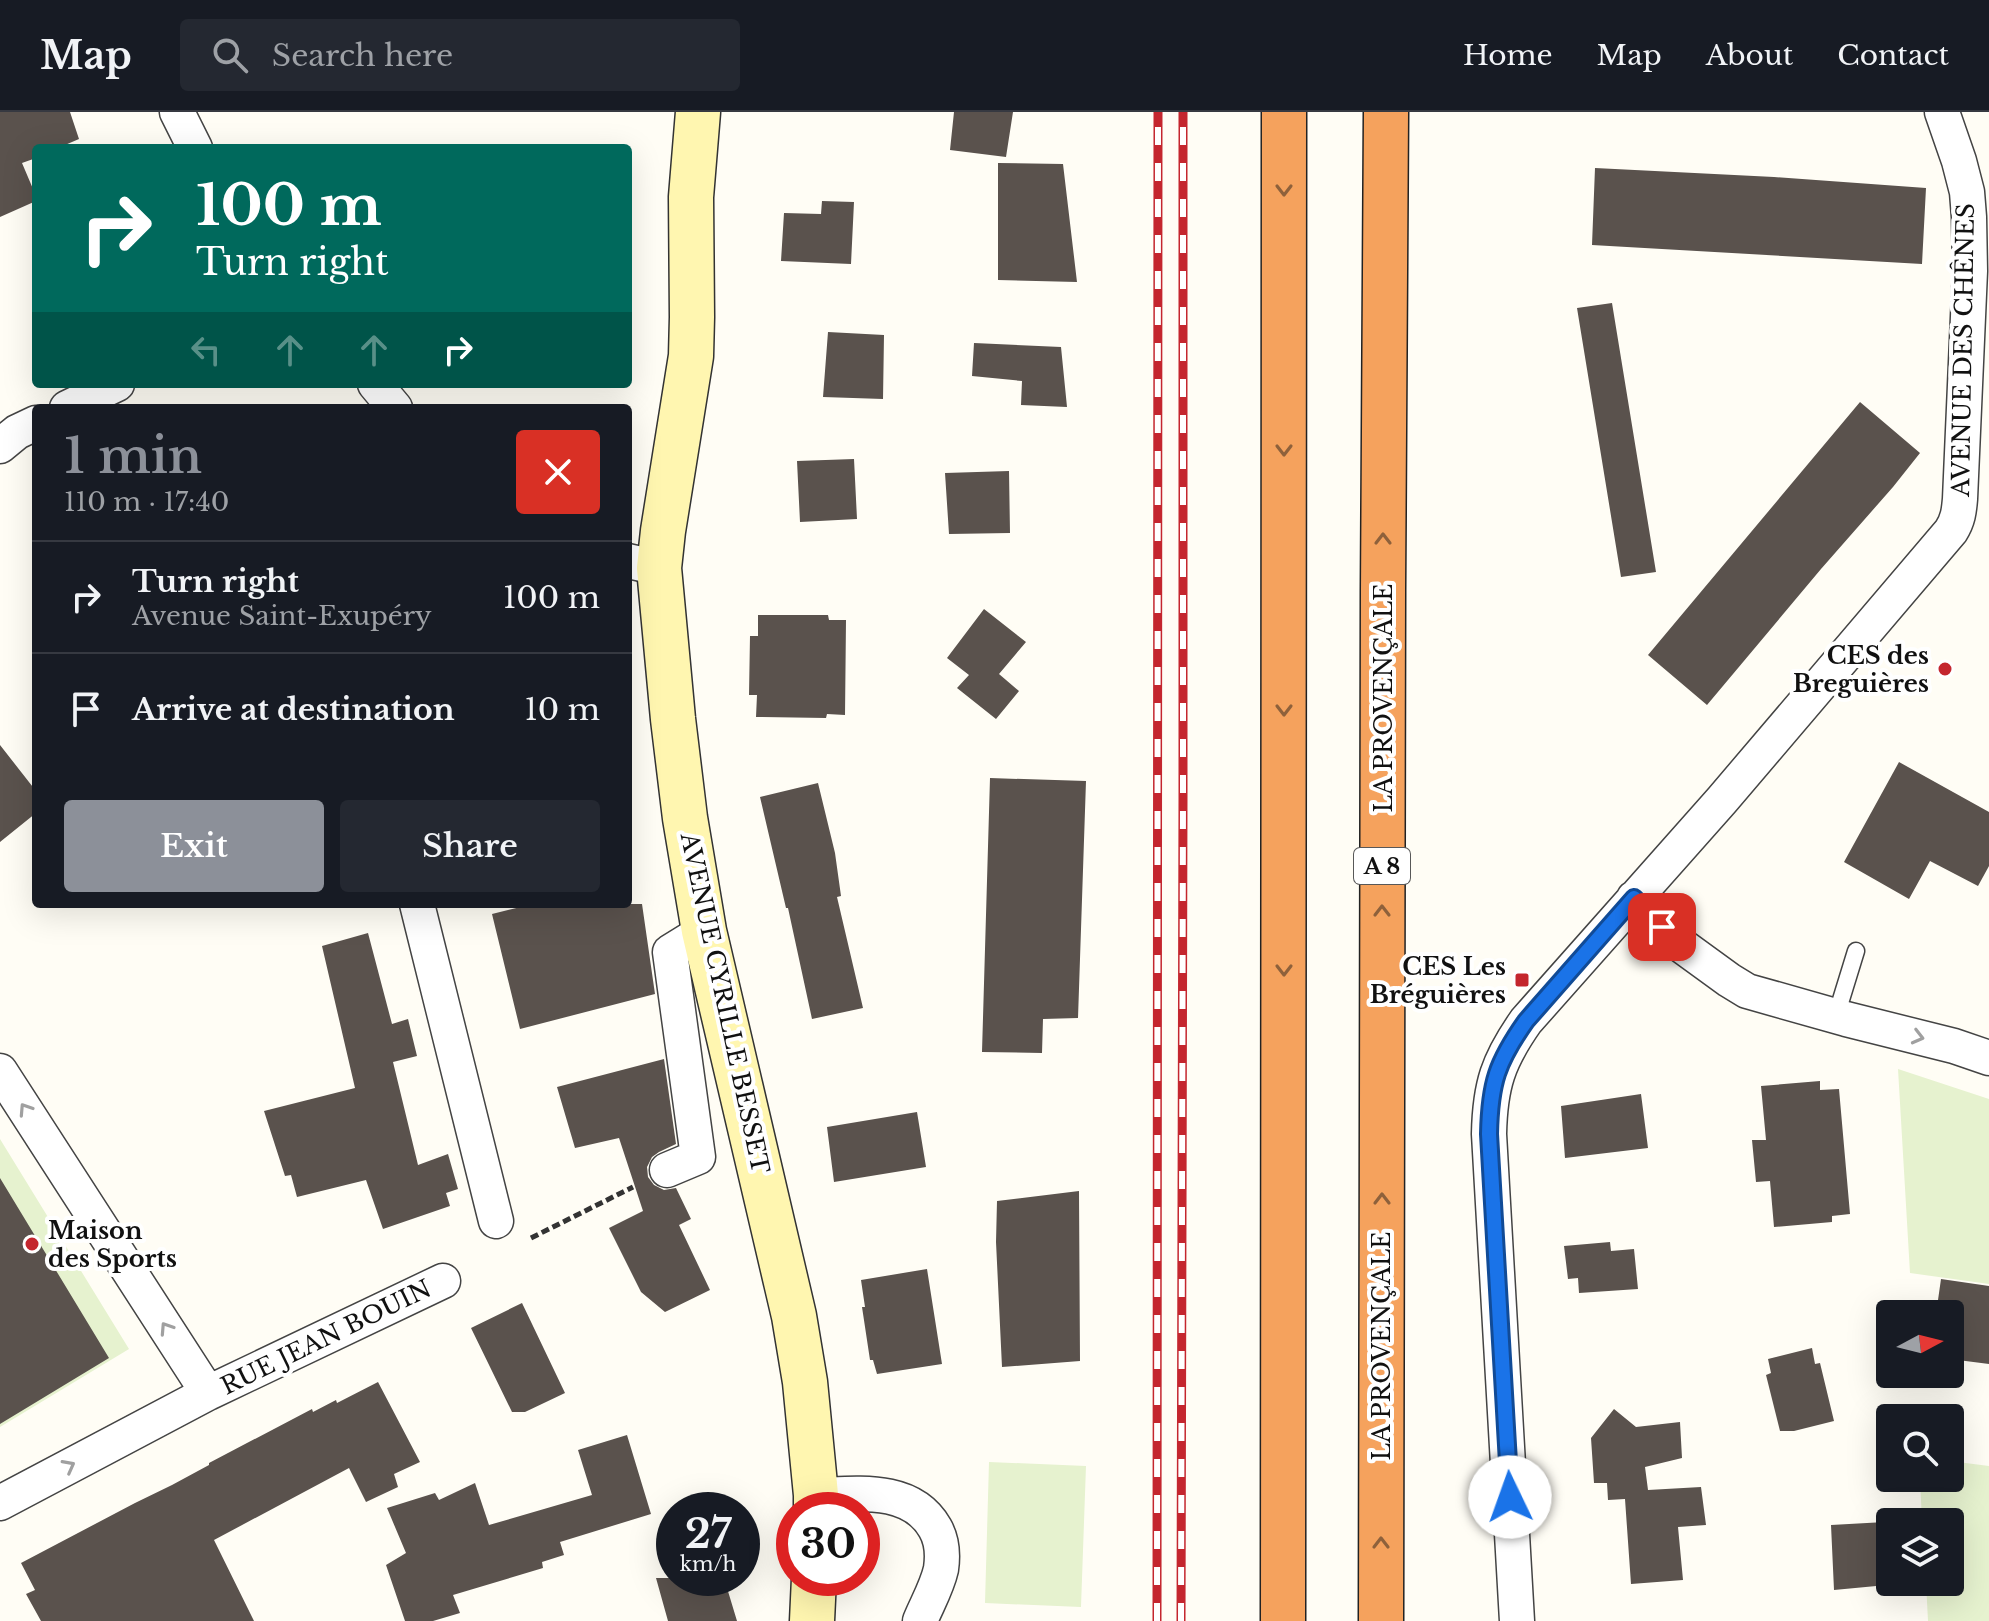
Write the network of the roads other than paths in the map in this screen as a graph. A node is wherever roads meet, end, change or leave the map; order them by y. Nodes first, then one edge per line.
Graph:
1 (177, 112) edge
2 (698, 112) edge
3 (1284, 112) edge
4 (1386, 112) edge
5 (1942, 112) edge
6 (193, 144) edge
7 (109, 388) edge
8 (378, 388) edge
9 (75, 404) edge
10 (392, 404) edge
11 (32, 425) edge
12 (0, 446) edge
13 (1975, 500) edge
14 (644, 564) edge
15 (1634, 898) junction
16 (418, 908) edge
17 (704, 931) junction
18 (1856, 951) dead end
19 (1841, 1018) junction
20 (1989, 1058) edge
21 (0, 1071) edge
22 (667, 1170) road end
23 (508, 1233) road end
24 (443, 1281) dead end
25 (208, 1393) junction
26 (815, 1492) edge
27 (880, 1495) edge
28 (0, 1503) edge
29 (813, 1596) edge
30 (812, 1621) edge
31 (920, 1621) edge
32 (1283, 1621) edge
33 (1381, 1621) edge
34 (1517, 1621) edge

1 - 6 street
2 - 14 main road, AVENUE CYRILLE BESSET
3 -> 32 highway
33 -> 4 highway, LA PROVENÇALE / A 8
5 - 13 street, AVENUE DES CHÊNES
7 - 9 street
8 - 10 street
11 - 12 street
13 - 15 street, AVENUE DES CHÊNES
14 - 17 main road, AVENUE CYRILLE BESSET
15 - 19 street
15 - 34 street, AVENUE DES CHÊNES
16 - 23 street
17 - 22 street
17 - 26 main road, AVENUE CYRILLE BESSET
18 - 19 lane
19 -> 20 street
25 -> 21 street, RUE JEAN BOUIN
24 - 25 street, RUE JEAN BOUIN
28 -> 25 street, RUE JEAN BOUIN
27 - 31 street
29 - 30 main road

